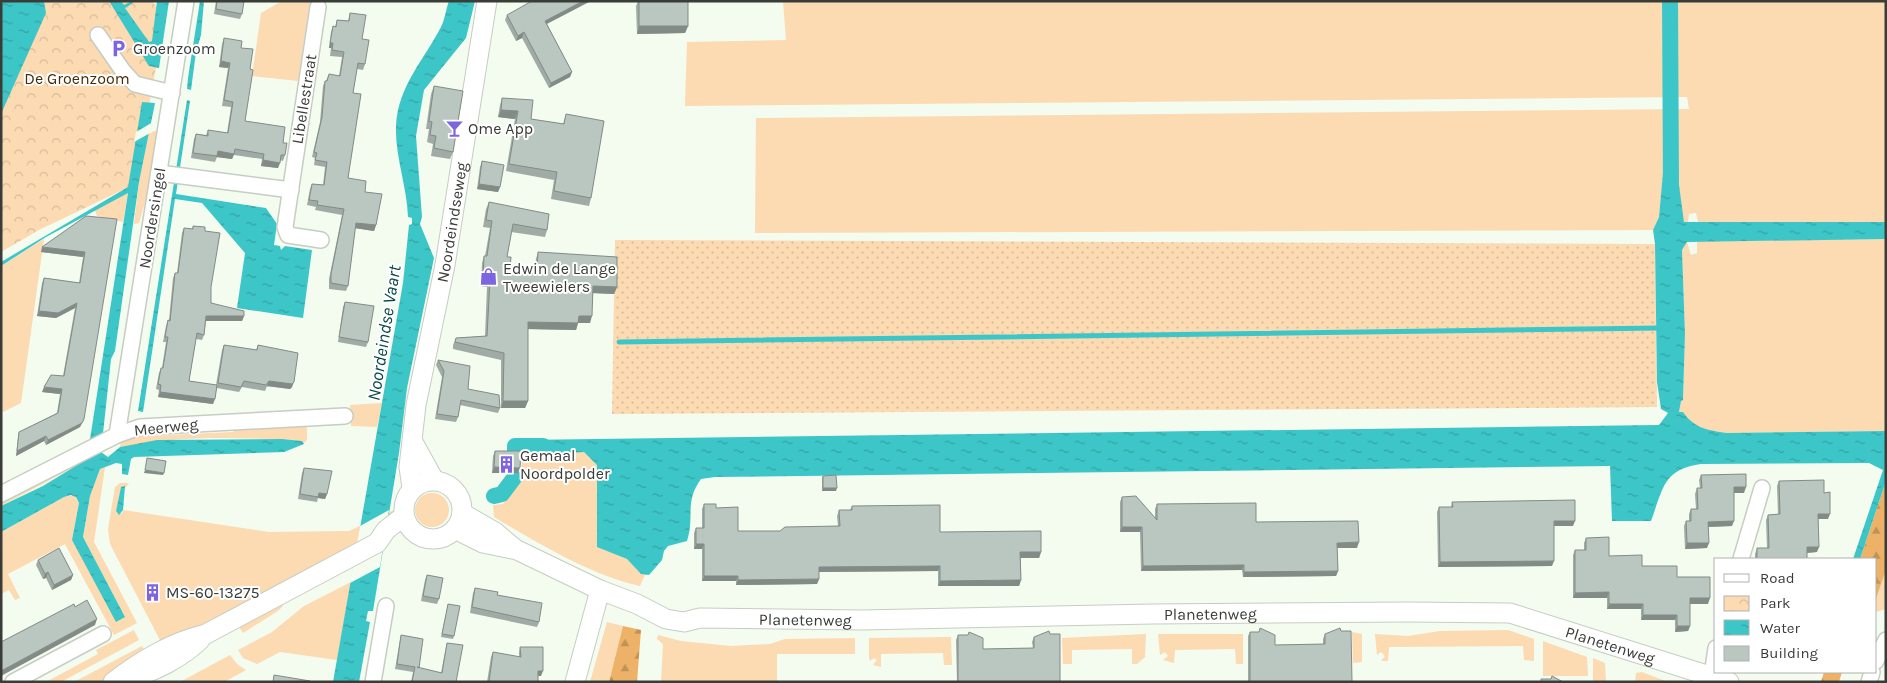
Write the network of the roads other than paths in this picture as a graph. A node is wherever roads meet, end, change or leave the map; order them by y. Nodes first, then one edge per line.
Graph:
1 (186, 1) edge
2 (486, 1) edge
3 (318, 7) dead end
4 (98, 35) dead end
5 (172, 93) junction
6 (171, 175) junction
7 (291, 190) junction
8 (321, 240) dead end
9 (345, 416) dead end
10 (117, 435) junction
11 (413, 442) junction
12 (434, 480) junction
13 (412, 488) junction
14 (1762, 488) dead end
15 (1, 494) edge
16 (458, 521) junction
17 (408, 523) junction
18 (1741, 558) edge
19 (600, 590) junction
20 (386, 606) dead end
21 (102, 634) dead end
22 (206, 634) junction
23 (1886, 640) edge
24 (1877, 659) edge
25 (1720, 678) edge
26 (13, 682) edge
27 (113, 682) edge
28 (118, 682) edge
29 (373, 682) edge
30 (575, 682) edge

1 - 5 street, Noordersingel
2 - 11 street, Noordeindseweg
3 - 7 street, Libellestraat
4 - 5 street
5 - 6 street, Noordersingel
6 - 7 street
6 - 10 street, Noordersingel
7 - 8 street, Libellestraat
9 - 10 street, Meerweg
10 - 15 street, Meerweg
11 - 12 street
11 - 13 street, Noordeindseweg
12 - 13 street
12 - 16 street
13 - 17 street
14 - 18 street
16 - 17 street
16 - 19 street, Planetenweg
17 - 22 street
19 - 25 street, Planetenweg
19 - 30 street
20 - 29 street
21 - 26 street
22 - 27 street
22 - 28 street
23 - 24 street

